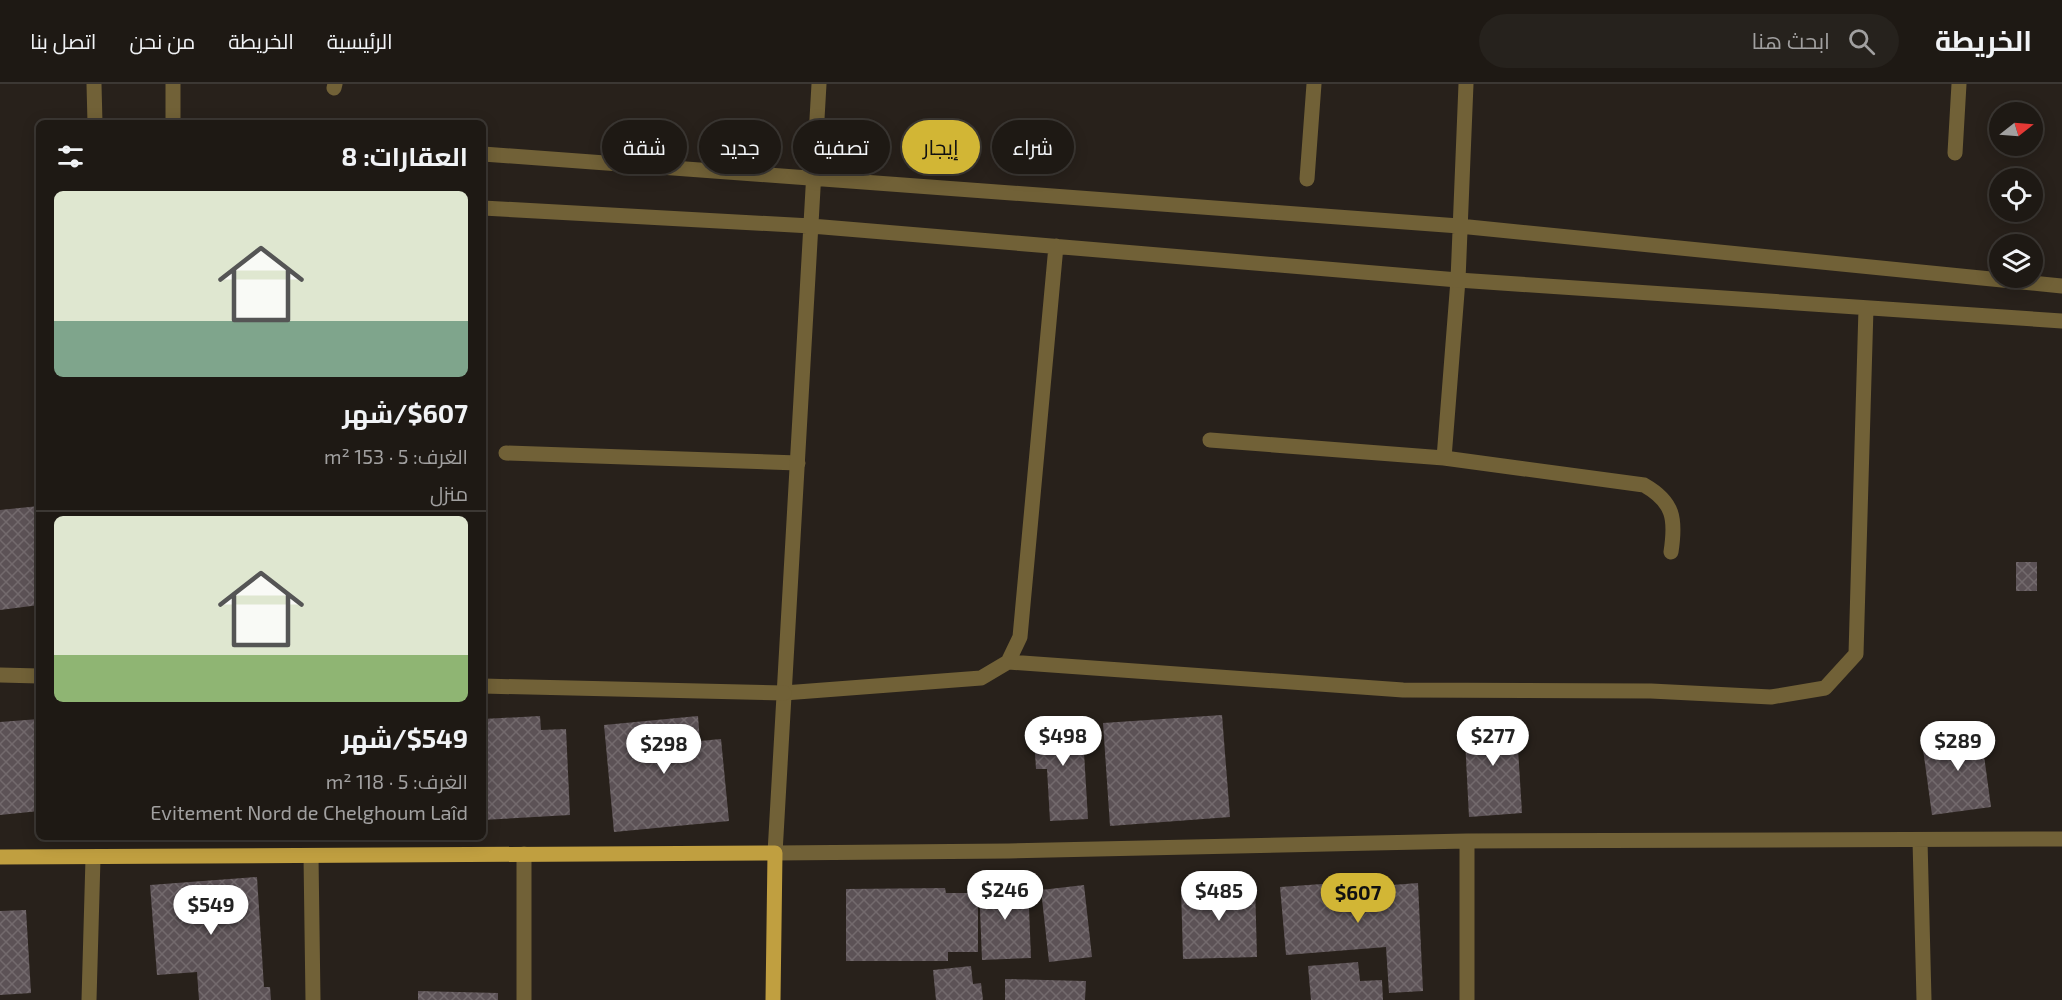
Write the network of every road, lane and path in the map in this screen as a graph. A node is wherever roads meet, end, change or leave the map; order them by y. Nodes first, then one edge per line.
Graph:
1 (94, 84) edge
2 (174, 84) edge
3 (819, 84) edge
4 (1314, 84) edge
5 (1466, 84) edge
6 (1959, 84) edge
7 (94, 120) edge
8 (173, 120) edge
9 (1955, 153) dead end
10 (486, 154) edge
11 (813, 178) junction
12 (1307, 179) dead end
13 (486, 208) edge
14 (811, 226) junction
15 (1459, 226) junction
16 (1056, 246) junction
17 (1458, 280) junction
18 (2062, 286) edge
19 (1866, 308) junction
20 (2062, 321) edge
21 (1210, 440) dead end
22 (506, 453) dead end
23 (1444, 458) junction
24 (798, 462) junction
25 (1671, 552) dead end
26 (1008, 662) junction
27 (0, 675) edge
28 (36, 676) edge
29 (486, 686) edge
30 (784, 693) junction
31 (2062, 839) edge
32 (1920, 840) junction
33 (1467, 841) junction
34 (775, 853) junction
35 (524, 854) junction
36 (311, 856) junction
37 (0, 857) edge
38 (93, 858) junction
39 (88, 1000) edge
40 (313, 1000) edge
41 (524, 1000) edge
42 (773, 1000) edge
43 (1467, 1000) edge
44 (1924, 1000) edge

1 - 7 street
2 - 8 street
3 - 11 street
4 - 12 street
5 - 15 street
6 - 9 street
10 - 11 street
11 - 14 street
11 - 15 street
13 - 14 street
14 - 16 street
14 - 24 street
15 - 17 street
15 - 18 street
16 - 17 street
16 - 26 street
17 - 19 street
17 - 23 street
19 - 20 street
19 - 26 street
21 - 23 street
22 - 24 street
23 - 25 street
24 - 30 street
26 - 30 street
27 - 28 street
29 - 30 street
30 - 34 street
31 - 32 street
32 - 33 street
32 - 44 street
33 - 34 street
33 - 43 street
34 - 35 main road
34 - 42 main road
35 - 36 main road
35 - 41 street
36 - 38 main road
36 - 40 street
37 - 38 main road
38 - 39 street

